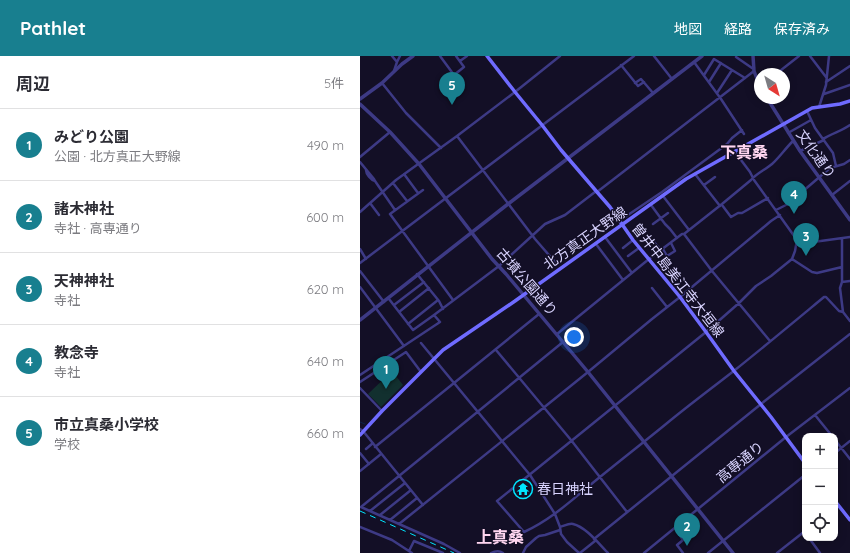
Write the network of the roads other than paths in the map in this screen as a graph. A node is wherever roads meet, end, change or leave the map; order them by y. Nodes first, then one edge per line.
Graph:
1 (392, 56) edge
2 (400, 56) edge
3 (413, 56) edge
4 (440, 56) edge
5 (456, 56) edge
6 (467, 56) edge
7 (487, 56) edge
8 (560, 56) edge
9 (634, 56) edge
10 (654, 56) edge
11 (702, 56) edge
12 (753, 56) edge
13 (799, 56) edge
14 (810, 56) edge
15 (829, 56) edge
16 (738, 57) edge
17 (460, 61) junction
18 (397, 62) junction
19 (694, 62) junction
20 (720, 63) junction
21 (621, 66) junction
22 (850, 66) edge
23 (784, 68) edge
24 (732, 70) junction
25 (754, 70) junction
26 (394, 71) junction
27 (704, 76) junction
28 (826, 77) junction
29 (745, 78) junction
30 (672, 79) junction
31 (709, 82) junction
32 (826, 82) junction
33 (382, 83) junction
34 (850, 85) edge
35 (515, 92) junction
36 (653, 93) junction
37 (717, 93) junction
38 (824, 94) junction
39 (720, 97) junction
40 (360, 99) edge
41 (850, 101) edge
42 (360, 104) edge
43 (771, 104) edge
44 (819, 107) junction
45 (806, 111) junction
46 (811, 120) junction
47 (542, 125) junction
48 (783, 125) junction
49 (850, 125) edge
50 (742, 130) junction
51 (390, 132) junction
52 (788, 132) junction
53 (744, 134) dead end
54 (457, 136) junction
55 (824, 139) junction
56 (794, 142) junction
57 (442, 148) junction
58 (735, 152) junction
59 (800, 152) junction
60 (360, 157) edge
61 (568, 159) junction
62 (850, 160) edge
63 (360, 162) edge
64 (419, 164) junction
65 (836, 166) junction
66 (483, 170) junction
67 (404, 174) junction
68 (695, 174) junction
69 (715, 177) dead end
70 (753, 178) junction
71 (819, 178) junction
72 (850, 180) edge
73 (393, 183) junction
74 (704, 185) junction
75 (423, 190) dead end
76 (382, 192) junction
77 (597, 192) junction
78 (418, 193) junction
79 (832, 195) junction
80 (663, 196) junction
81 (446, 198) junction
82 (768, 198) junction
83 (407, 201) junction
84 (370, 203) junction
85 (508, 204) junction
86 (651, 204) junction
87 (721, 205) junction
88 (395, 210) junction
89 (776, 210) junction
90 (360, 212) edge
91 (668, 213) dead end
92 (379, 215) dead end
93 (780, 215) junction
94 (661, 218) junction
95 (850, 220) edge
96 (619, 221) junction
97 (653, 224) dead end
98 (622, 225) junction
99 (689, 230) junction
100 (402, 231) junction
101 (472, 232) junction
102 (684, 234) junction
103 (532, 235) junction
104 (605, 237) junction
105 (850, 237) edge
106 (677, 238) junction
107 (842, 239) junction
108 (633, 240) junction
109 (797, 240) junction
110 (654, 242) dead end
111 (671, 243) junction
112 (596, 244) junction
113 (623, 248) dead end
114 (639, 248) junction
115 (360, 249) edge
116 (662, 250) junction
117 (628, 256) dead end
118 (366, 259) junction
119 (649, 259) junction
120 (792, 259) junction
121 (555, 262) dead end
122 (360, 263) edge
123 (428, 266) junction
124 (499, 266) junction
125 (842, 267) junction
126 (360, 271) edge
127 (712, 271) junction
128 (632, 273) junction
129 (418, 274) junction
130 (623, 280) junction
131 (850, 281) edge
132 (424, 282) junction
133 (842, 282) junction
134 (360, 287) edge
135 (429, 288) junction
136 (652, 288) dead end
137 (523, 295) junction
138 (680, 297) junction
139 (388, 299) junction
140 (438, 300) junction
141 (453, 300) junction
142 (384, 302) junction
143 (739, 304) junction
144 (394, 305) junction
145 (667, 307) junction
146 (376, 308) junction
147 (443, 309) junction
148 (399, 312) junction
149 (843, 312) junction
150 (539, 314) junction
151 (434, 315) junction
152 (360, 320) edge
153 (850, 321) edge
154 (408, 324) junction
155 (706, 332) junction
156 (557, 334) junction
157 (850, 334) edge
158 (770, 341) junction
159 (563, 342) junction
160 (421, 343) dead end
161 (404, 346) junction
162 (496, 350) junction
163 (434, 358) junction
164 (734, 371) junction
165 (421, 372) junction
166 (588, 372) junction
167 (360, 375) edge
168 (520, 378) junction
169 (360, 382) edge
170 (454, 383) junction
171 (360, 388) edge
172 (850, 388) edge
173 (761, 404) junction
174 (615, 406) junction
175 (543, 408) junction
176 (382, 411) junction
177 (478, 412) junction
178 (815, 415) junction
179 (362, 430) edge
180 (830, 433) edge
181 (360, 435) edge
182 (786, 437) junction
183 (571, 440) junction
184 (850, 441) edge
185 (502, 442) junction
186 (644, 442) junction
187 (373, 443) junction
188 (838, 444) edge
189 (376, 447) junction
190 (841, 448) junction
191 (366, 449) dead end
192 (838, 450) edge
193 (360, 453) edge
194 (381, 454) junction
195 (850, 459) edge
196 (802, 460) edge
197 (369, 464) junction
198 (360, 471) edge
199 (399, 475) junction
200 (530, 475) junction
201 (672, 476) junction
202 (802, 477) edge
203 (600, 478) junction
204 (405, 483) junction
205 (411, 490) junction
206 (417, 498) junction
207 (423, 505) junction
208 (839, 505) edge
209 (360, 506) edge
210 (698, 509) junction
211 (370, 511) junction
212 (628, 512) junction
213 (556, 514) junction
214 (380, 515) junction
215 (390, 520) junction
216 (850, 520) edge
217 (399, 524) junction
218 (360, 527) edge
219 (560, 528) junction
220 (675, 528) junction
221 (802, 534) edge
222 (595, 540) junction
223 (723, 540) junction
224 (811, 541) edge
225 (409, 551) junction
226 (436, 552) edge
227 (412, 553) edge
228 (443, 553) edge
229 (460, 553) edge
230 (491, 553) edge
231 (503, 553) edge
232 (523, 553) edge
233 (579, 553) edge
234 (608, 553) edge
235 (644, 553) edge
236 (683, 553) edge
237 (708, 553) edge
238 (733, 553) edge
239 (777, 553) edge
240 (820, 553) edge

1 - 18 street
2 - 18 street
3 - 26 street
4 - 17 street
5 - 17 street
6 - 17 street
7 - 35 main road, 曽井中島美江寺大垣線
8 - 35 street
9 - 21 street
10 - 30 street
11 - 19 street
12 - 25 street
13 - 23 street
14 - 28 street
15 - 28 street
16 - 25 street
18 - 26 street
19 - 27 street
19 - 30 street
20 - 24 street
20 - 27 street
20 - 31 street
21 - 36 street
21 - 47 street
22 - 32 street
24 - 29 street
24 - 37 street
25 - 29 street
26 - 33 street
27 - 31 street
28 - 32 street
29 - 39 street
30 - 36 street
31 - 37 street
32 - 38 street
33 - 40 street
33 - 57 street
34 - 38 street
35 - 47 main road, 曽井中島美江寺大垣線
35 - 54 street
36 - 61 street
37 - 39 street
38 - 44 street
39 - 50 street
39 - 77 street
41 - 44 main road, 北方真正大野線
42 - 51 street, 古墳公園通り
43 - 48 street, 文化通り
44 - 45 main road, 北方真正大野線
45 - 46 street
45 - 48 main road, 北方真正大野線
46 - 52 street
46 - 55 street
47 - 61 main road, 曽井中島美江寺大垣線
47 - 66 street
48 - 52 street, 文化通り
48 - 58 main road, 北方真正大野線
49 - 55 street
50 - 53 street
50 - 96 street
51 - 60 street
51 - 64 street, 古墳公園通り
52 - 56 street, 文化通り
54 - 57 street
54 - 66 street
55 - 59 street
55 - 65 street
56 - 59 street, 文化通り
56 - 70 street
57 - 64 street
58 - 68 main road, 北方真正大野線
58 - 70 street
59 - 71 street, 文化通り
61 - 77 main road, 曽井中島美江寺大垣線
61 - 85 street
62 - 65 street
63 - 76 street
64 - 67 street
64 - 81 street, 古墳公園通り
65 - 71 street
66 - 81 street
66 - 85 street
67 - 73 street
67 - 78 street
68 - 74 street
68 - 80 main road, 北方真正大野線
69 - 74 street
70 - 82 street
70 - 87 street
71 - 79 street, 文化通り
71 - 89 street
72 - 79 street
73 - 76 street
73 - 83 street
74 - 87 street
75 - 78 street
76 - 84 street
76 - 88 street
77 - 96 main road, 曽井中島美江寺大垣線
77 - 103 street
78 - 83 street
79 - 95 street, 文化通り
80 - 86 main road, 北方真正大野線
80 - 99 street
81 - 100 street
81 - 101 street, 古墳公園通り
82 - 87 street
82 - 89 street
83 - 88 street
84 - 90 street
84 - 92 street
85 - 101 street
85 - 103 street
86 - 94 street
86 - 98 main road, 北方真正大野線
87 - 99 street
88 - 100 street
89 - 93 street
91 - 94 street
93 - 109 street
93 - 127 street
94 - 97 street
94 - 106 street
96 - 98 main road, 曽井中島美江寺大垣線
98 - 104 main road, 北方真正大野線
98 - 108 main road, 曽井中島美江寺大垣線
99 - 102 street
100 - 118 street
100 - 123 street
101 - 123 street
101 - 124 street, 古墳公園通り
102 - 106 street
102 - 127 street
103 - 121 street
103 - 124 street
104 - 112 main road, 北方真正大野線
104 - 128 street
105 - 107 street
106 - 111 street
107 - 109 street
107 - 125 street
108 - 113 street
108 - 114 main road, 曽井中島美江寺大垣線
109 - 120 street
110 - 116 street
111 - 116 street
111 - 116 street
112 - 130 street
112 - 137 main road, 北方真正大野線
114 - 117 street
114 - 119 main road, 曽井中島美江寺大垣線
115 - 118 street
116 - 119 street
118 - 122 street
119 - 128 street
119 - 138 main road, 曽井中島美江寺大垣線
120 - 125 street
120 - 143 street
123 - 129 street
123 - 141 street
124 - 137 street, 古墳公園通り
124 - 141 street
125 - 133 street
126 - 142 street
127 - 138 street
127 - 143 street
128 - 130 street
129 - 132 street
129 - 139 street
130 - 156 street
131 - 133 street
132 - 135 street
132 - 144 street
133 - 149 street
134 - 146 street
135 - 140 street
135 - 148 street
136 - 145 street
137 - 150 street, 古墳公園通り
137 - 163 main road, 北方真正大野線
138 - 145 street
138 - 155 main road, 曽井中島美江寺大垣線
139 - 142 street
139 - 144 street
140 - 147 street
140 - 154 street
141 - 147 street
142 - 146 street
143 - 155 street
143 - 158 street
144 - 148 street
145 - 166 street
146 - 152 street
146 - 161 street
147 - 151 street
148 - 154 street
149 - 153 street
149 - 158 street
150 - 156 street, 古墳公園通り
150 - 162 street
151 - 154 street
151 - 161 street
155 - 164 main road, 曽井中島美江寺大垣線
155 - 174 street
156 - 159 street, 古墳公園通り
157 - 173 street
158 - 164 street
159 - 166 street, 古墳公園通り
159 - 168 street
160 - 163 street
161 - 167 street
162 - 168 street
162 - 170 street
163 - 165 main road, 北方真正大野線
163 - 170 street
164 - 173 main road, 曽井中島美江寺大垣線
164 - 186 street
165 - 169 street
165 - 176 main road, 北方真正大野線
166 - 174 street, 古墳公園通り
166 - 175 street
168 - 175 street
168 - 177 street
170 - 177 street
170 - 189 street
171 - 176 street
172 - 178 street, 高専通り
173 - 182 main road, 曽井中島美江寺大垣線
173 - 201 street
174 - 183 street
174 - 186 street, 古墳公園通り
175 - 183 street
175 - 185 street
176 - 179 main road, 北方真正大野線
177 - 185 street
177 - 199 street
178 - 180 street
178 - 182 street, 高専通り
179 - 181 main road, 北方真正大野線
179 - 187 street
182 - 196 main road, 曽井中島美江寺大垣線
182 - 210 street, 高専通り
183 - 200 street
183 - 203 street
184 - 190 street
185 - 200 street
185 - 207 street
186 - 201 street, 古墳公園通り
186 - 203 street
187 - 189 street
187 - 191 street
188 - 190 street
189 - 194 street
190 - 192 street
190 - 195 street
193 - 197 street
194 - 197 street
194 - 199 street
197 - 198 street
199 - 204 street
199 - 209 street
200 - 213 street
200 - 213 street
201 - 210 street, 古墳公園通り
201 - 212 street
202 - 223 street
203 - 212 street
203 - 213 street
204 - 205 street
204 - 211 street
205 - 206 street
205 - 214 street
206 - 207 street
206 - 215 street
207 - 217 street
208 - 216 main road
209 - 211 street
210 - 220 street, 高専通り
210 - 223 street, 古墳公園通り
211 - 214 street
212 - 222 street
213 - 219 street
214 - 215 street
215 - 217 street
217 - 229 street
218 - 225 street
219 - 222 street
219 - 232 street
219 - 233 street
220 - 235 street, 高専通り
220 - 236 street
221 - 239 street
222 - 233 street
222 - 234 street
223 - 237 street
223 - 238 street, 古墳公園通り
224 - 240 street
225 - 226 street
225 - 227 street
226 - 228 street
230 - 231 street

